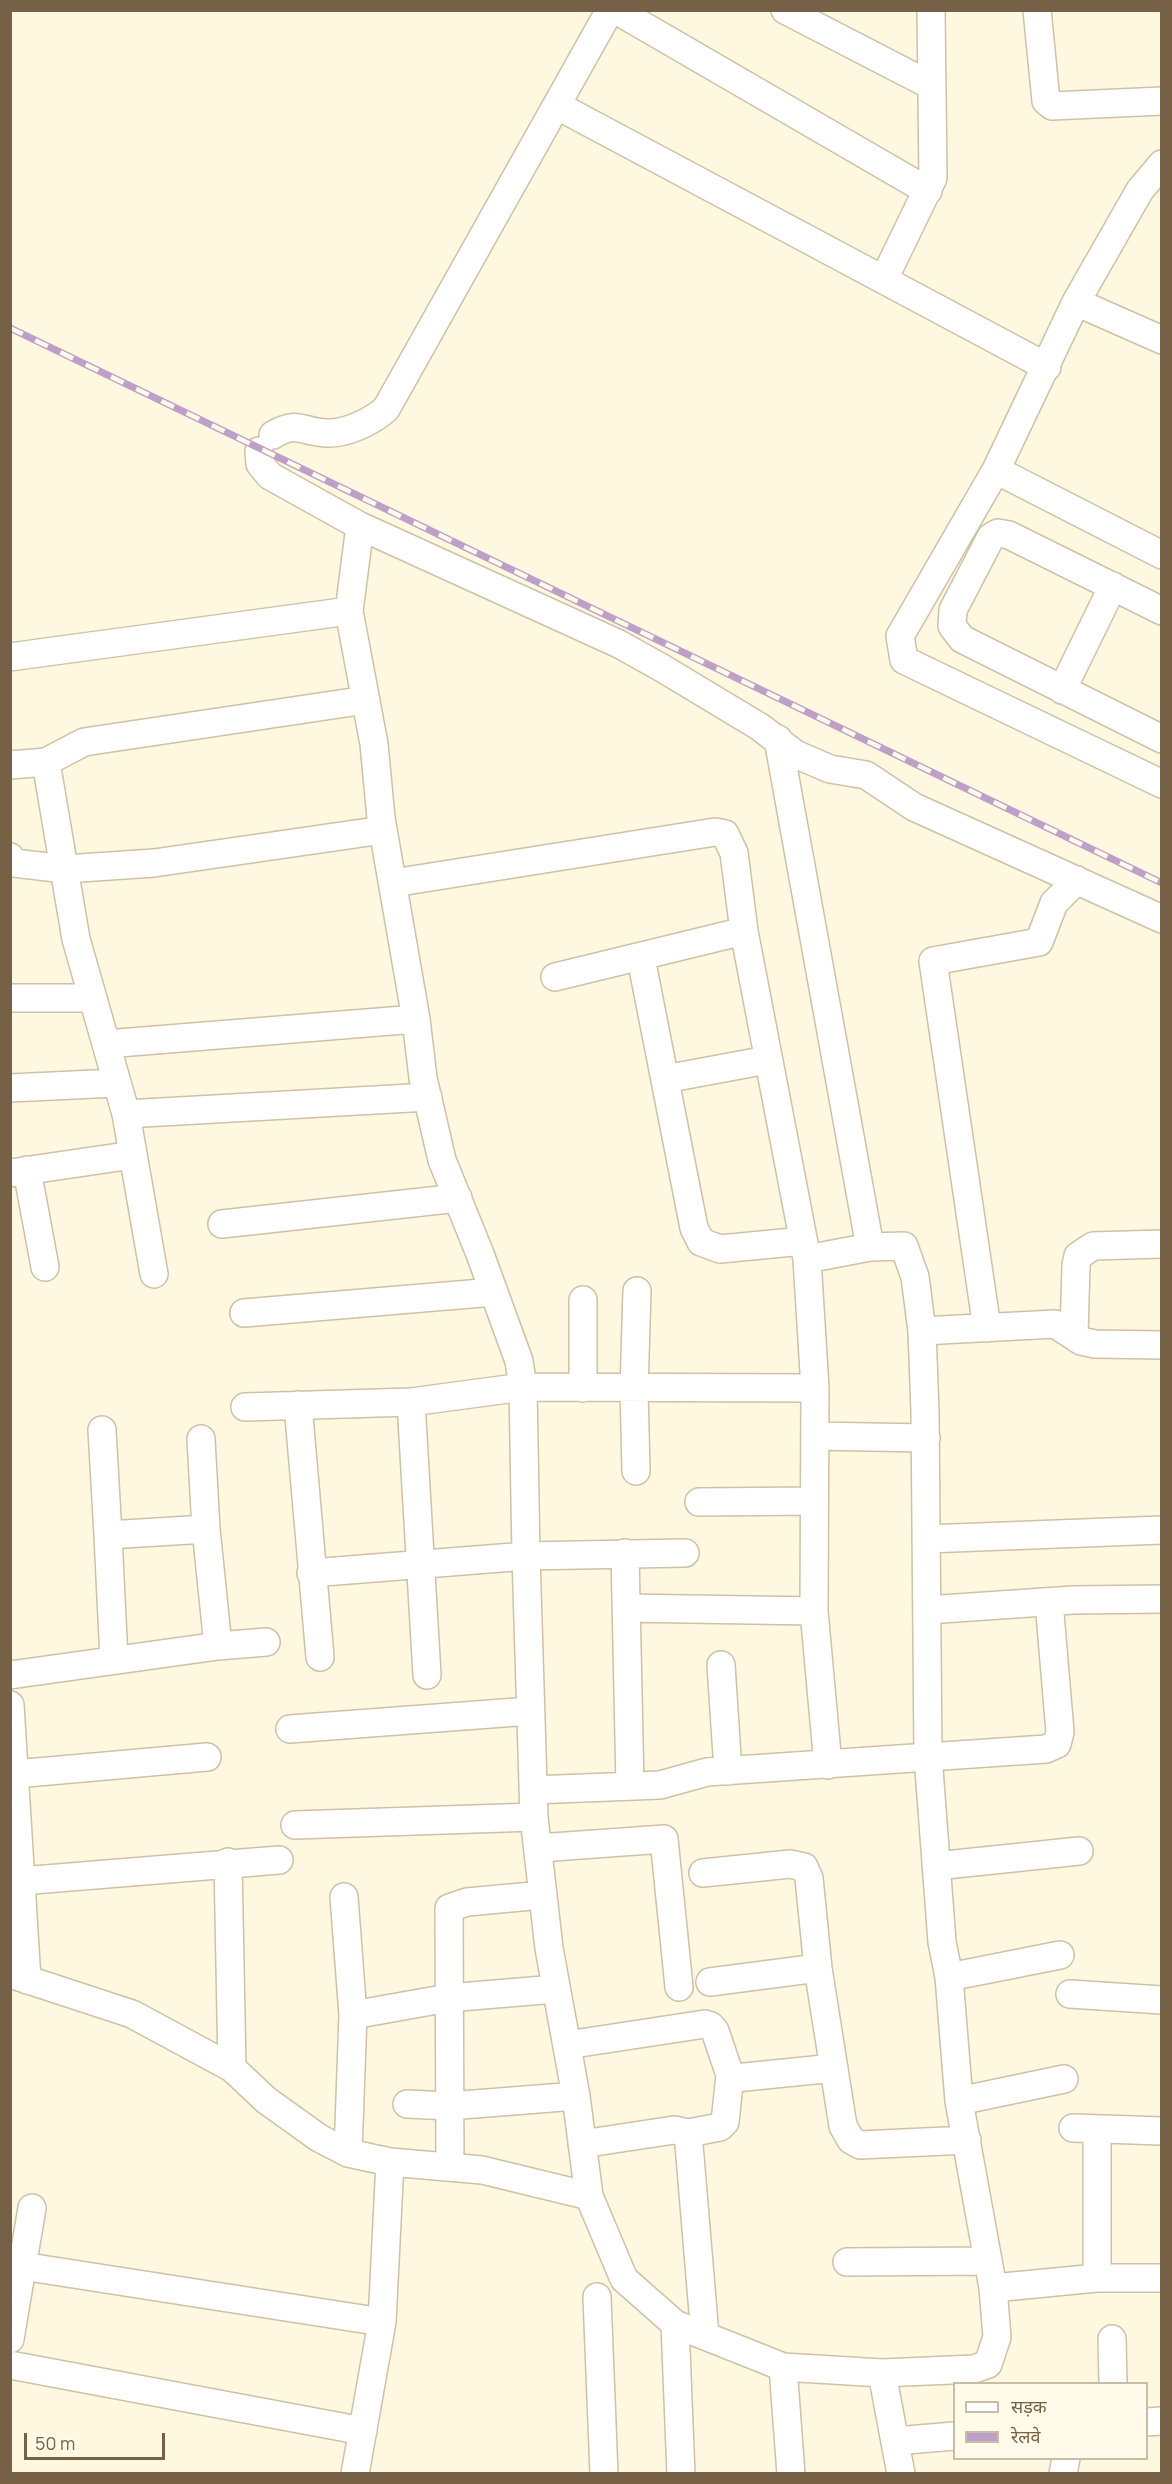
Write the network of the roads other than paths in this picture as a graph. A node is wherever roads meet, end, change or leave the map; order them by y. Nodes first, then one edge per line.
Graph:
1 (610, 10) edge
2 (616, 10) edge
3 (785, 10) edge
4 (931, 10) edge
5 (1037, 10) edge
6 (932, 86) junction
7 (1161, 101) edge
8 (558, 106) junction
9 (1161, 164) edge
10 (928, 191) junction
11 (884, 279) junction
12 (1076, 302) junction
13 (1161, 340) edge
14 (1047, 367) junction
15 (996, 470) junction
16 (360, 526) junction
17 (1161, 555) edge
18 (1113, 586) junction
19 (349, 610) junction
20 (1161, 611) edge
21 (10, 657) edge
22 (1062, 690) junction
23 (366, 700) junction
24 (778, 739) junction
25 (1161, 739) edge
26 (46, 762) junction
27 (10, 765) edge
28 (1161, 784) edge
29 (383, 830) junction
30 (10, 857) edge
31 (65, 869) junction
32 (1077, 880) junction
33 (393, 883) junction
34 (1161, 919) edge
35 (744, 931) junction
36 (641, 958) junction
37 (555, 977) dead end
38 (10, 998) edge
39 (93, 998) junction
40 (416, 1019) junction
41 (106, 1044) junction
42 (767, 1060) junction
43 (665, 1079) junction
44 (116, 1083) junction
45 (10, 1088) edge
46 (428, 1097) junction
47 (126, 1114) junction
48 (133, 1155) junction
49 (19, 1171) edge
50 (458, 1198) junction
51 (222, 1224) dead end
52 (1161, 1244) edge
53 (870, 1247) junction
54 (805, 1250) junction
55 (45, 1267) dead end
56 (154, 1274) dead end
57 (637, 1291) dead end
58 (494, 1292) junction
59 (583, 1300) dead end
60 (244, 1313) dead end
61 (987, 1328) junction
62 (922, 1331) junction
63 (1074, 1335) junction
64 (1161, 1345) edge
65 (523, 1388) junction
66 (583, 1388) junction
67 (814, 1388) junction
68 (634, 1389) junction
69 (411, 1402) junction
70 (298, 1405) junction
71 (245, 1407) dead end
72 (102, 1430) dead end
73 (814, 1436) junction
74 (926, 1438) junction
75 (201, 1439) dead end
76 (636, 1471) dead end
77 (814, 1501) junction
78 (699, 1502) dead end
79 (206, 1529) junction
80 (1161, 1530) edge
81 (108, 1535) junction
82 (926, 1539) junction
83 (625, 1553) junction
84 (685, 1553) dead end
85 (526, 1556) junction
86 (420, 1564) junction
87 (311, 1573) junction
88 (1161, 1599) edge
89 (1048, 1602) junction
90 (626, 1608) junction
91 (927, 1610) junction
92 (814, 1611) junction
93 (266, 1642) dead end
94 (218, 1646) junction
95 (320, 1657) dead end
96 (114, 1660) junction
97 (721, 1665) dead end
98 (10, 1675) edge
99 (427, 1675) dead end
100 (10, 1705) edge
101 (530, 1711) junction
102 (291, 1730) dead end
103 (928, 1756) junction
104 (207, 1757) dead end
105 (828, 1765) junction
106 (728, 1771) junction
107 (15, 1774) junction
108 (630, 1786) junction
109 (533, 1790) junction
110 (534, 1817) junction
111 (295, 1825) dead end
112 (539, 1848) junction
113 (1079, 1851) dead end
114 (279, 1860) dead end
115 (228, 1862) junction
116 (936, 1866) junction
117 (703, 1874) dead end
118 (21, 1881) junction
119 (543, 1895) junction
120 (344, 1897) dead end
121 (1060, 1955) dead end
122 (818, 1968) junction
123 (19, 1977) edge
124 (949, 1977) junction
125 (710, 1982) dead end
126 (679, 1987) dead end
127 (555, 1989) junction
128 (1070, 1994) dead end
129 (448, 1998) junction
130 (1161, 2000) edge
131 (353, 2015) junction
132 (567, 2045) junction
133 (232, 2068) junction
134 (834, 2068) junction
135 (730, 2075) junction
136 (1064, 2079) dead end
137 (576, 2096) junction
138 (959, 2101) junction
139 (407, 2104) dead end
140 (449, 2106) junction
141 (1161, 2131) edge
142 (688, 2133) junction
143 (967, 2140) junction
144 (582, 2144) junction
145 (348, 2153) junction
146 (390, 2162) junction
147 (450, 2167) junction
148 (589, 2196) junction
149 (32, 2208) dead end
150 (987, 2260) junction
151 (847, 2262) dead end
152 (22, 2266) junction
153 (1097, 2278) junction
154 (1161, 2278) edge
155 (993, 2288) junction
156 (597, 2297) dead end
157 (382, 2322) junction
158 (675, 2324) junction
159 (705, 2336) junction
160 (10, 2339) edge
161 (1112, 2339) dead end
162 (10, 2365) edge
163 (783, 2367) junction
164 (882, 2373) junction
165 (1113, 2382) edge
166 (363, 2431) junction
167 (953, 2436) edge
168 (895, 2441) junction
169 (355, 2474) edge
170 (604, 2474) edge
171 (681, 2474) edge
172 (791, 2474) edge
173 (901, 2474) edge

1 - 8 street
2 - 10 street
3 - 6 street
4 - 6 street
5 - 7 street
6 - 10 street
8 - 11 street
8 - 16 street
9 - 12 street
10 - 11 street
11 - 14 street
12 - 13 street
12 - 14 street
14 - 15 street
15 - 17 street
15 - 28 street
16 - 19 street
16 - 24 street
18 - 20 street
18 - 22 street
18 - 22 street
19 - 21 street
19 - 23 street
22 - 25 street
23 - 26 street
23 - 29 street
24 - 32 street
24 - 53 street
26 - 27 street
26 - 31 street
29 - 31 street
29 - 33 street
30 - 31 street
31 - 39 street
32 - 34 street
32 - 61 street
33 - 35 street
33 - 40 street
35 - 36 street
35 - 42 street
36 - 37 street
36 - 43 street
38 - 39 street
39 - 41 street
40 - 41 street
40 - 46 street
41 - 44 street
42 - 43 street
42 - 54 street
43 - 54 street
44 - 45 street
44 - 47 street
46 - 47 street
46 - 50 street
47 - 48 street
48 - 49 street
48 - 56 street
49 - 55 street
50 - 51 street
50 - 58 street
52 - 63 street
53 - 54 street
53 - 62 street
54 - 67 street
57 - 68 street
58 - 60 street
58 - 65 street
59 - 66 street
61 - 62 street
61 - 63 street
62 - 74 street
63 - 64 street
65 - 66 street
65 - 69 street
65 - 85 street
66 - 68 street
67 - 68 street
67 - 73 street
68 - 76 street
69 - 70 street
69 - 86 street
70 - 71 street
70 - 87 street
72 - 81 street
73 - 74 street
73 - 77 street
74 - 82 street
75 - 79 street
77 - 78 street
77 - 92 street
79 - 81 street
79 - 94 street
80 - 82 street
81 - 96 street
82 - 91 street
83 - 84 street
83 - 85 street
83 - 90 street
85 - 86 street
85 - 101 street
86 - 87 street
86 - 99 street
87 - 95 street
88 - 89 street
89 - 91 street
89 - 103 street
90 - 92 street
90 - 108 street
91 - 103 street
92 - 105 street
93 - 94 street
94 - 96 street
96 - 98 street
97 - 106 street
100 - 107 street
101 - 102 street
101 - 109 street
103 - 105 street
103 - 116 street
104 - 107 street
105 - 106 street
106 - 108 street
107 - 118 street
108 - 109 street
109 - 110 street
110 - 111 street
110 - 112 street
112 - 119 street
112 - 126 street
113 - 116 street
114 - 115 street
115 - 118 street
115 - 133 street
116 - 124 street
117 - 122 street
118 - 123 street
119 - 127 street
119 - 129 street
120 - 131 street
121 - 124 street
122 - 125 street
122 - 134 street
123 - 133 street
124 - 138 street
127 - 129 street
127 - 132 street
128 - 130 street
129 - 131 street
129 - 140 street
131 - 145 street
132 - 135 street
132 - 137 street
133 - 145 street
134 - 135 street
134 - 143 street
135 - 142 street
136 - 138 street
137 - 140 street
137 - 144 street
138 - 143 street
139 - 140 street
140 - 147 street
141 - 153 street
142 - 144 street
142 - 159 street
143 - 150 street
144 - 148 street
145 - 146 street
146 - 147 street
146 - 157 street
147 - 148 street
148 - 158 street
149 - 152 street
150 - 151 street
150 - 155 street
152 - 157 street
152 - 160 street
153 - 154 street
153 - 155 street
155 - 164 street
156 - 170 street
157 - 166 street
158 - 159 street
158 - 171 street
159 - 163 street
161 - 165 street
162 - 166 street
163 - 164 street
163 - 172 street
164 - 168 street
166 - 169 street
167 - 168 street
168 - 173 street

